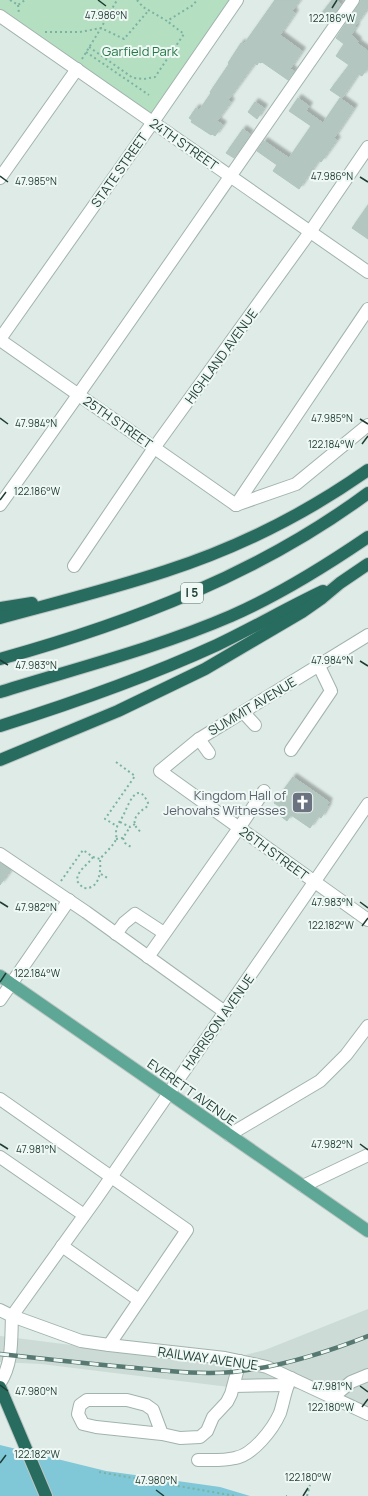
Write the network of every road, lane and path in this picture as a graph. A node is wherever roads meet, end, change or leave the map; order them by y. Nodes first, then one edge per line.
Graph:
1 (10, 0) edge
2 (24, 0) edge
3 (117, 0) edge
4 (137, 0) edge
5 (197, 0) edge
6 (237, 0) edge
7 (353, 0) edge
8 (18, 5) junction
9 (149, 10) junction
10 (0, 16) edge
11 (19, 17) dead end
12 (167, 21) junction
13 (101, 28) junction
14 (39, 29) dead end
15 (90, 47) junction
16 (86, 52) junction
17 (77, 69) junction
18 (149, 95) dead end
19 (153, 122) junction
20 (368, 147) edge
21 (230, 176) junction
22 (0, 178) edge
23 (310, 232) junction
24 (368, 272) edge
25 (368, 309) edge
26 (0, 340) edge
27 (79, 395) junction
28 (368, 425) edge
29 (154, 448) junction
30 (368, 470) edge
31 (368, 493) edge
32 (0, 505) edge
33 (236, 505) junction
34 (368, 537) edge
35 (368, 564) edge
36 (74, 566) dead end
37 (340, 583) junction
38 (92, 594) junction
39 (0, 608) edge
40 (0, 618) edge
41 (368, 635) edge
42 (0, 659) edge
43 (319, 666) junction
44 (0, 692) edge
45 (243, 712) junction
46 (255, 725) dead end
47 (0, 726) edge
48 (198, 739) junction
49 (292, 750) dead end
50 (209, 753) dead end
51 (0, 760) edge
52 (116, 762) dead end
53 (160, 771) joint
54 (264, 791) dead end
55 (368, 804) edge
56 (120, 822) junction
57 (135, 824) junction
58 (117, 826) junction
59 (130, 827) junction
60 (239, 828) junction
61 (141, 832) dead end
62 (123, 838) junction
63 (116, 839) junction
64 (131, 847) dead end
65 (0, 854) edge
66 (92, 857) junction
67 (100, 859) junction
68 (101, 874) junction
69 (109, 879) dead end
70 (315, 882) junction
71 (55, 890) junction
72 (69, 900) junction
73 (368, 920) edge
74 (164, 933) junction
75 (116, 934) junction
76 (148, 957) junction
77 (0, 976) edge
78 (11, 984) junction
79 (0, 1000) edge
80 (225, 1012) junction
81 (368, 1026) edge
82 (169, 1093) junction
83 (0, 1099) edge
84 (229, 1135) junction
85 (368, 1156) edge
86 (0, 1157) edge
87 (112, 1176) junction
88 (303, 1186) junction
89 (84, 1215) junction
90 (368, 1231) edge
91 (62, 1246) junction
92 (139, 1300) junction
93 (0, 1310) edge
94 (12, 1316) junction
95 (109, 1345) junction
96 (240, 1361) junction
97 (368, 1375) edge
98 (289, 1382) junction
99 (0, 1383) edge
100 (234, 1386) junction
101 (0, 1387) edge
102 (333, 1397) junction
103 (368, 1414) edge
104 (162, 1434) junction
105 (198, 1460) dead end
106 (99, 1472) dead end
107 (310, 1485) dead end
108 (46, 1496) edge
109 (235, 1496) edge
110 (307, 1496) edge

1 - 8 path
2 - 8 path
3 - 13 path
4 - 9 path
5 - 12 path
6 - 19 street, STATE STREET
7 - 21 street
8 - 11 path
9 - 12 path
9 - 13 path
10 - 17 street, 24TH STREET
12 - 15 path
13 - 14 path
13 - 15 path
15 - 16 path
16 - 17 path
16 - 18 path
17 - 19 street, 24TH STREET
17 - 22 street
19 - 21 street, 24TH STREET
19 - 26 street, STATE STREET
20 - 23 street, HIGHLAND AVENUE
21 - 23 street, 24TH STREET
21 - 27 street
23 - 24 street, 24TH STREET
23 - 29 street, HIGHLAND AVENUE
25 - 33 street
26 - 27 street, 25TH STREET
27 - 29 street, 25TH STREET
27 - 32 street
28 - 33 street
29 - 33 street, 25TH STREET
29 - 36 street, HIGHLAND AVENUE
30 - 38 highway
31 - 42 highway, I 5
34 - 44 highway
35 - 37 highway
37 - 47 highway
37 - 51 highway
38 - 39 highway
38 - 40 highway
41 - 43 street, SUMMIT AVENUE
43 - 45 street, SUMMIT AVENUE
43 - 49 street
45 - 46 street
45 - 48 street, SUMMIT AVENUE
48 - 50 street
48 - 53 street, SUMMIT AVENUE
52 - 58 path
53 - 60 street, 26TH STREET
54 - 60 street
55 - 70 street, HARRISON AVENUE
56 - 57 path
56 - 58 path
56 - 59 path
57 - 59 path
57 - 61 path
58 - 63 path
59 - 62 path
60 - 70 street, 26TH STREET
60 - 74 street
62 - 63 path
62 - 64 path
63 - 67 path
65 - 71 street
66 - 67 path
66 - 68 path
66 - 71 path
67 - 68 path
68 - 69 path
70 - 73 street, 26TH STREET
70 - 80 street, HARRISON AVENUE
71 - 72 street
72 - 75 street
72 - 78 street
74 - 75 street
74 - 76 street
75 - 76 street
76 - 80 street
77 - 78 main road, EVERETT AVENUE
78 - 79 street
78 - 82 main road, EVERETT AVENUE
80 - 82 street, HARRISON AVENUE
81 - 84 street
82 - 84 main road, EVERETT AVENUE
82 - 87 street, HARRISON AVENUE
83 - 87 street
84 - 88 main road, EVERETT AVENUE
85 - 88 street
86 - 89 street
87 - 89 street, HARRISON AVENUE
87 - 92 street
88 - 90 main road, EVERETT AVENUE
89 - 91 street, HARRISON AVENUE
91 - 92 street
91 - 94 street, HARRISON AVENUE
92 - 95 street
93 - 94 street, RAILWAY AVENUE
94 - 95 street, RAILWAY AVENUE
94 - 99 street
95 - 96 street, RAILWAY AVENUE
96 - 98 street, RAILWAY AVENUE
96 - 100 street
97 - 102 street
98 - 100 street
98 - 102 street, RAILWAY AVENUE
98 - 105 street
100 - 104 street
101 - 108 highway
102 - 103 street, RAILWAY AVENUE
104 - 104 street
106 - 109 path
107 - 110 path

